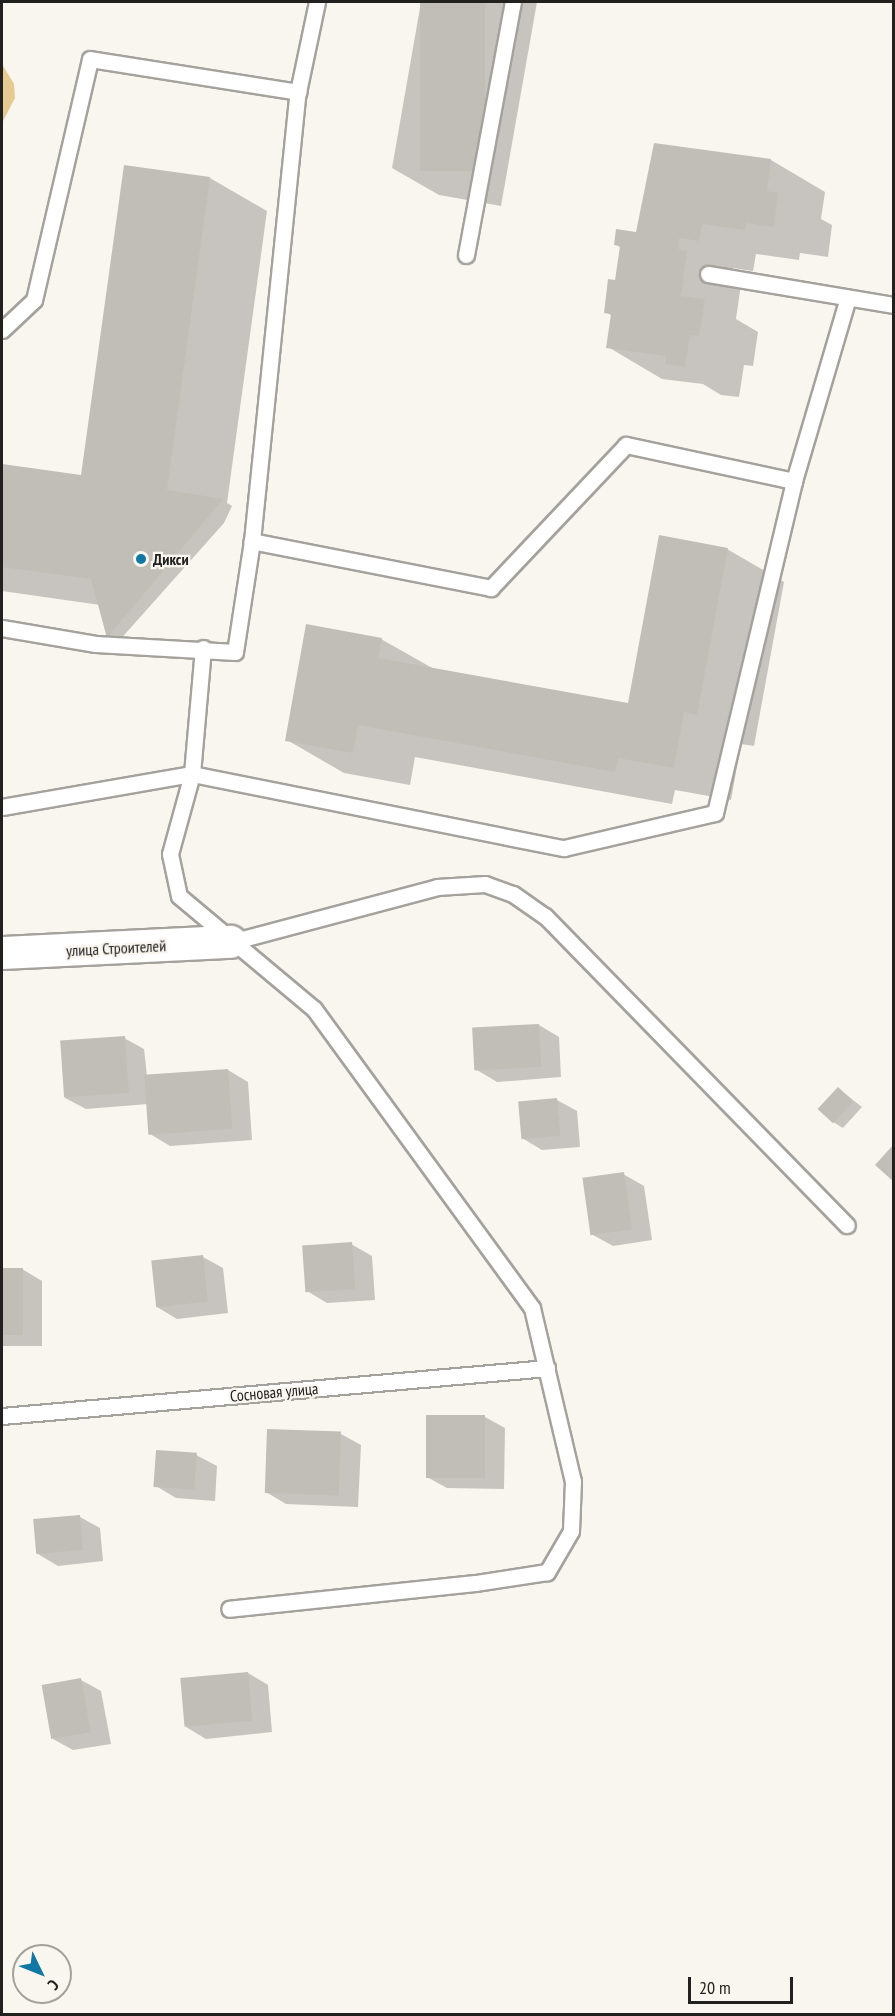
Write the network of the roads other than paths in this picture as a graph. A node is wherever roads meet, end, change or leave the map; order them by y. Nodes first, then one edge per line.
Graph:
1 (317, 2) edge
2 (513, 2) edge
3 (298, 92) junction
4 (466, 255) dead end
5 (708, 274) dead end
6 (848, 298) junction
7 (894, 305) edge
8 (2, 330) edge
9 (794, 481) junction
10 (252, 541) junction
11 (2, 628) edge
12 (202, 648) junction
13 (192, 774) junction
14 (2, 807) edge
15 (231, 942) junction
16 (2, 953) edge
17 (847, 1225) dead end
18 (547, 1368) junction
19 (2, 1416) edge
20 (229, 1609) dead end

1 - 3 lane
2 - 4 lane
3 - 8 lane
3 - 10 lane
5 - 6 lane
6 - 7 lane
6 - 9 lane
9 - 10 lane
9 - 13 lane
10 - 12 lane
11 - 12 lane
12 - 13 lane
13 - 14 lane
13 - 15 lane
15 - 16 street, улица Строителей
15 - 17 lane
15 - 18 lane
18 - 19 lane, Сосновая улица
18 - 20 lane

